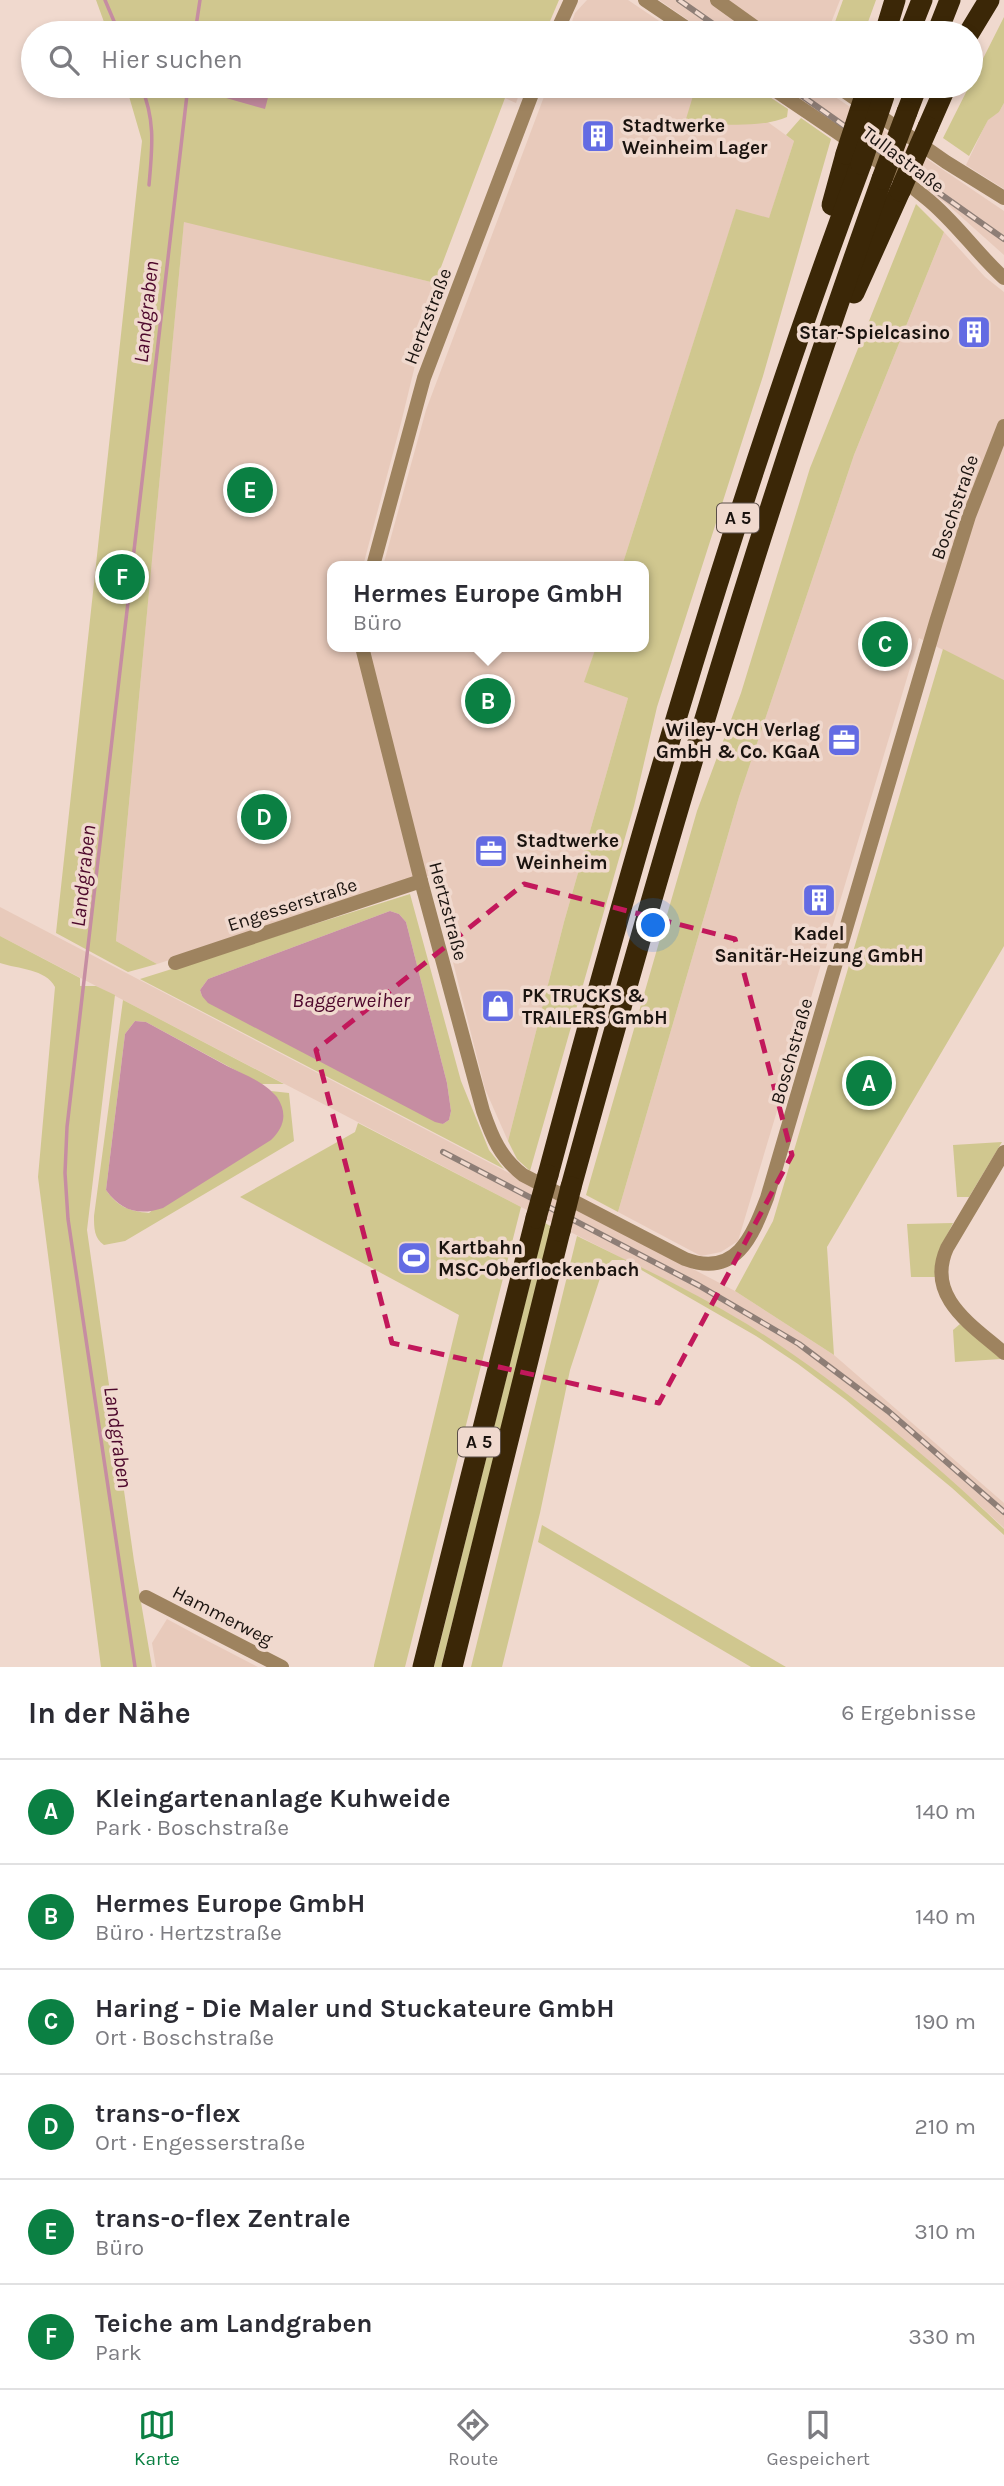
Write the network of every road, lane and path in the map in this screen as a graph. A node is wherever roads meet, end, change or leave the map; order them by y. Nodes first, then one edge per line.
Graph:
1 (571, 0) edge
2 (645, 0) edge
3 (716, 0) edge
4 (895, 0) edge
5 (922, 0) edge
6 (950, 0) edge
7 (982, 0) edge
8 (989, 0) edge
9 (561, 21) edge
10 (676, 21) edge
11 (746, 21) edge
12 (889, 21) edge
13 (914, 21) edge
14 (942, 21) edge
15 (974, 21) edge
16 (976, 21) edge
17 (530, 98) edge
18 (786, 98) edge
19 (854, 98) edge
20 (877, 98) edge
21 (912, 98) edge
22 (941, 98) edge
23 (891, 185) junction
24 (1004, 198) edge
25 (1004, 278) edge
26 (1004, 426) edge
27 (374, 561) edge
28 (363, 652) edge
29 (421, 881) junction
30 (175, 963) dead end
31 (1004, 1152) edge
32 (523, 1175) joint
33 (1004, 1353) edge
34 (146, 1597) dead end
35 (282, 1667) edge
36 (423, 1667) edge
37 (452, 1667) edge

1 - 9 street
2 - 10 street
3 - 11 street
4 - 12 highway
5 - 13 highway
6 - 14 highway
7 - 15 highway
8 - 16 highway
17 - 27 street, Hertzstraße
18 - 25 street, Tullastraße
19 - 24 street
20 - 36 highway, A 5, bridge
21 - 23 highway, bridge
22 - 23 highway, bridge
23 - 37 highway, A 5, bridge
26 - 32 street, Boschstraße
28 - 29 street, Hertzstraße
29 - 30 street, Engesserstraße
29 - 32 street, Hertzstraße
31 - 33 street
34 - 35 street, Hammerweg

